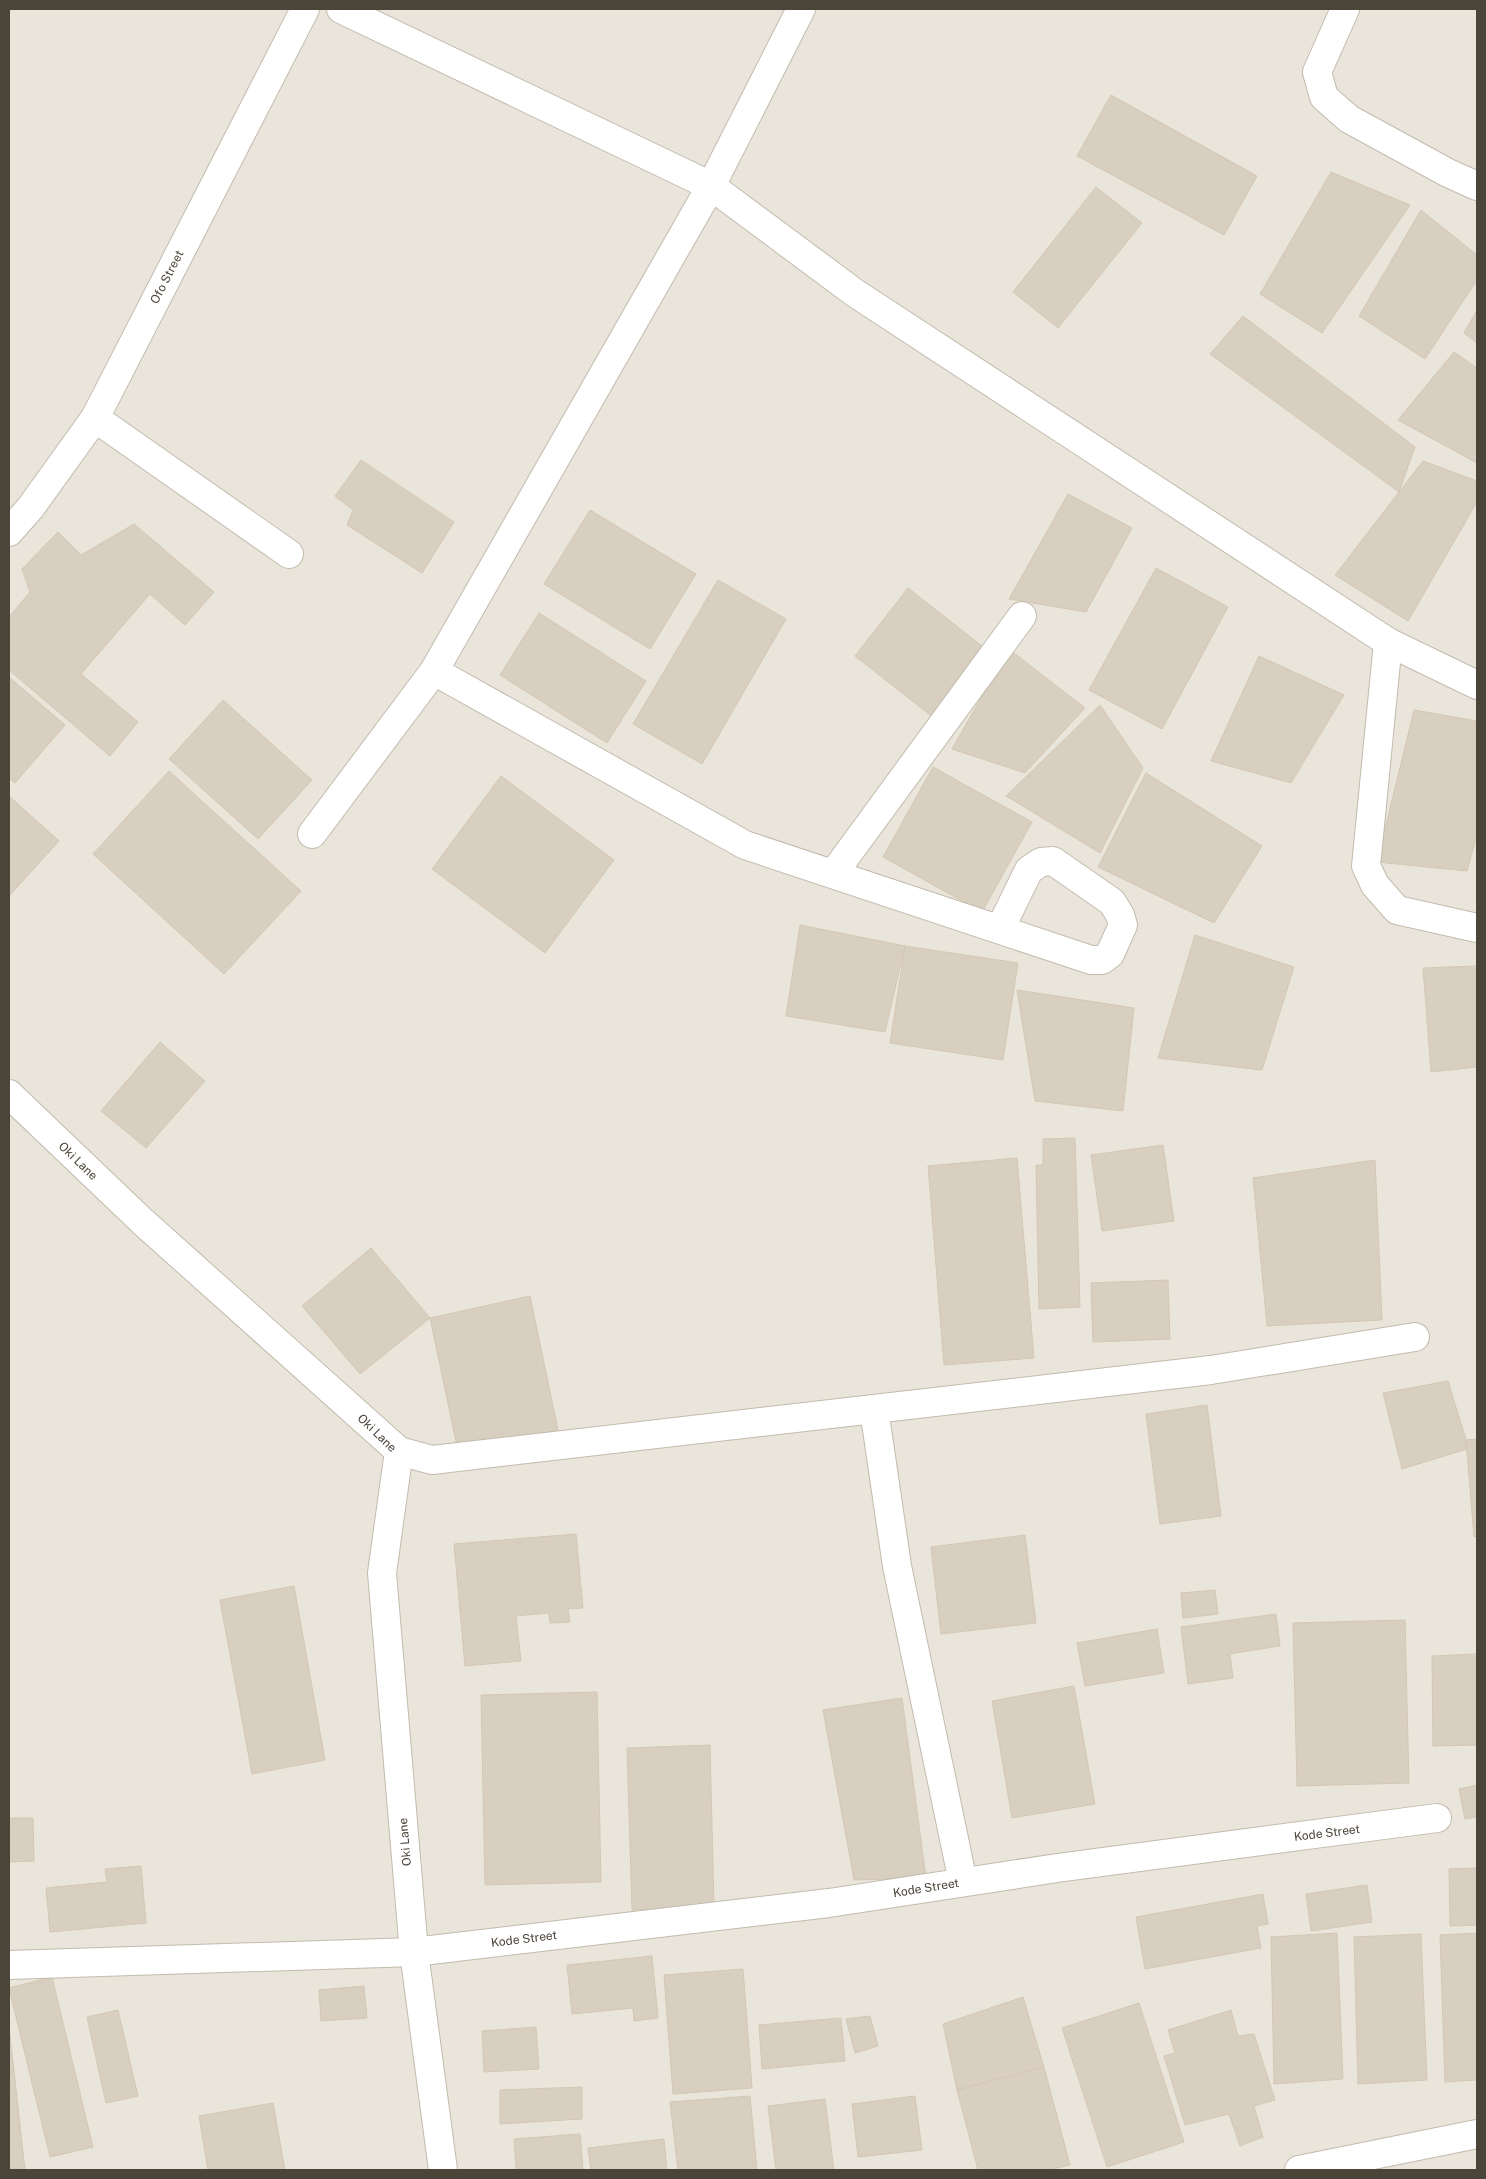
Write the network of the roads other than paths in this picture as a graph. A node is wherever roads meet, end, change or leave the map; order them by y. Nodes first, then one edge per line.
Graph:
1 (305, 9) edge
2 (342, 9) edge
3 (801, 9) edge
4 (1345, 9) edge
5 (711, 186) junction
6 (1477, 186) edge
7 (95, 418) junction
8 (9, 532) edge
9 (289, 554) dead end
10 (1022, 616) dead end
11 (1388, 642) junction
12 (434, 671) junction
13 (1477, 685) edge
14 (312, 834) dead end
15 (833, 874) junction
16 (1477, 928) edge
17 (1000, 929) dead end
18 (9, 1094) edge
19 (1415, 1337) dead end
20 (874, 1409) junction
21 (399, 1451) junction
22 (1437, 1818) dead end
23 (963, 1882) junction
24 (414, 1952) junction
25 (9, 1964) edge
26 (1477, 2134) edge
27 (443, 2170) edge
28 (1299, 2170) edge

1 - 7 street, Ofo Street
2 - 5 street
3 - 5 street
4 - 6 street
5 - 11 street
5 - 12 street
7 - 8 street, Ofo Street
7 - 9 street
10 - 15 street
11 - 13 street
11 - 16 street
12 - 14 street
12 - 15 street
15 - 17 street
18 - 21 street, Oki Lane
19 - 20 street
20 - 21 street
20 - 23 street
21 - 24 street, Oki Lane
22 - 23 street, Kode Street
23 - 24 street, Kode Street
24 - 25 street, Kode Street
24 - 27 street, Oki Lane
26 - 28 street

